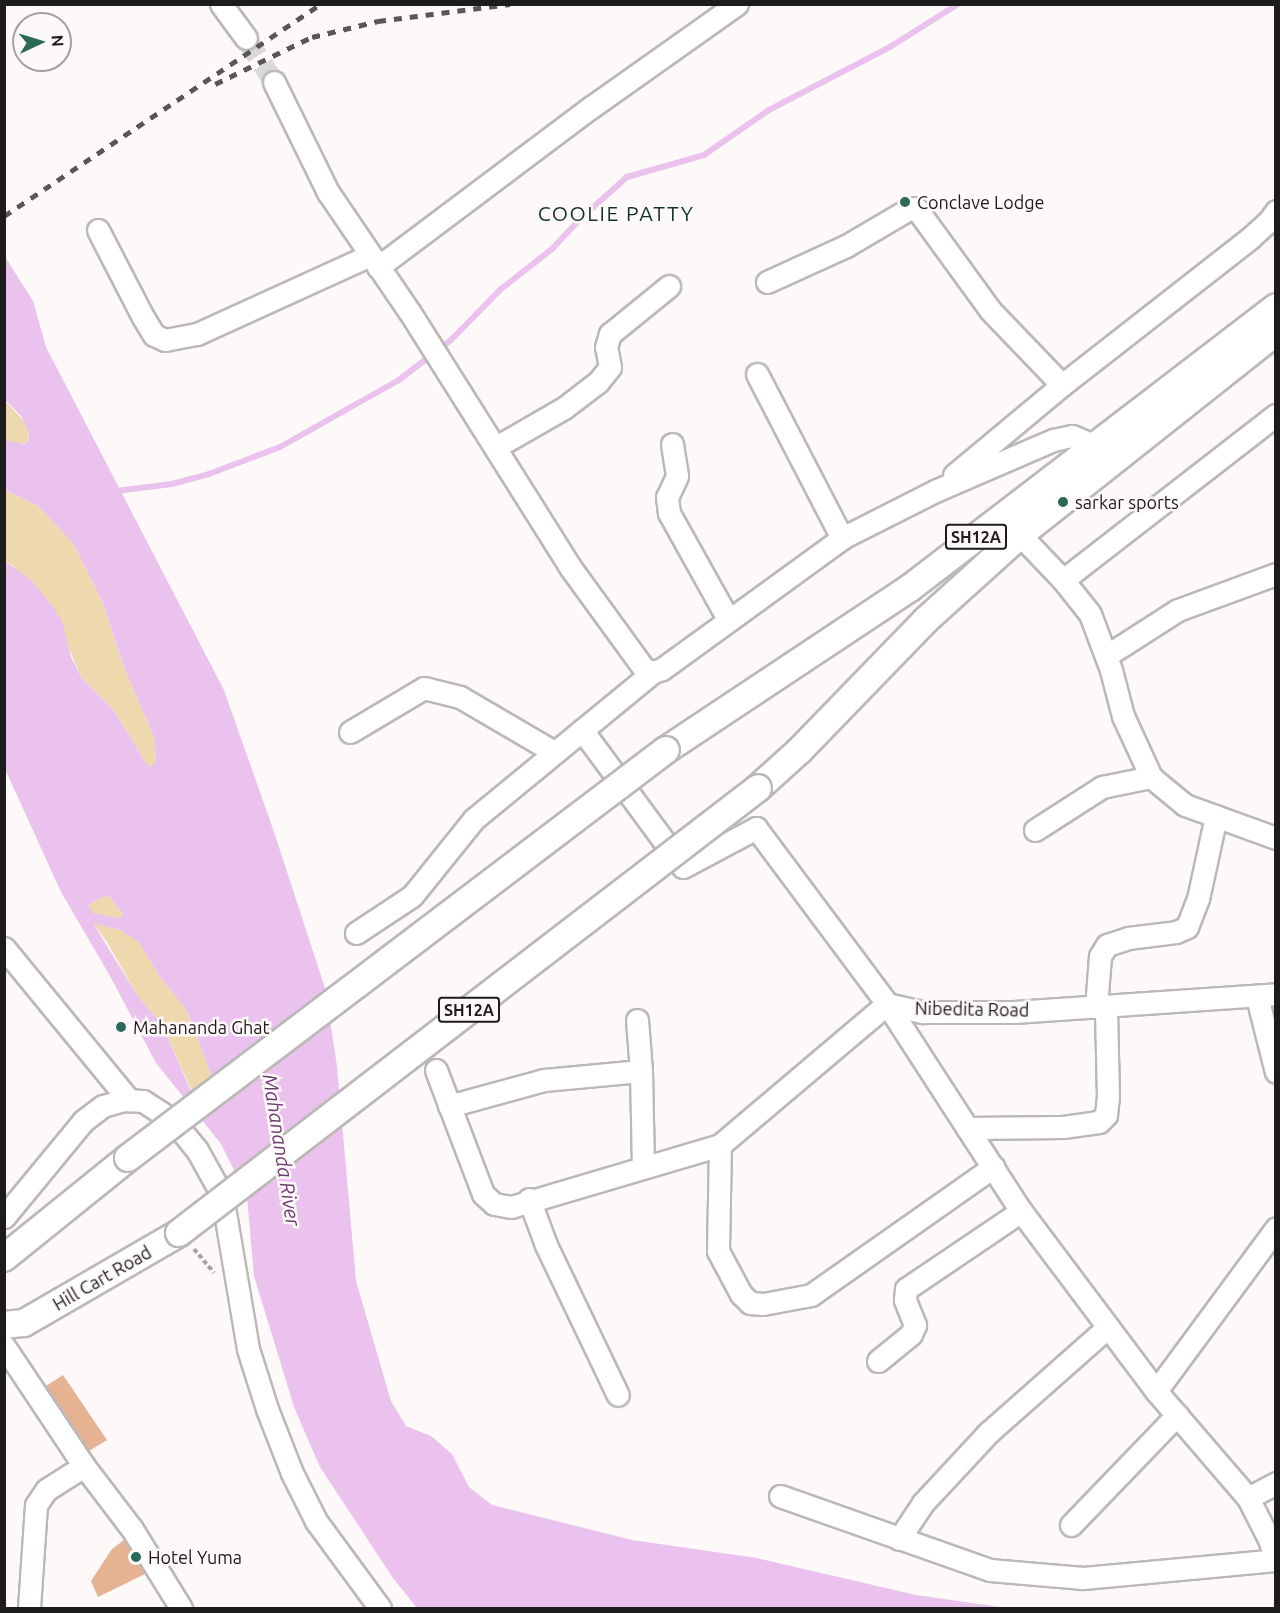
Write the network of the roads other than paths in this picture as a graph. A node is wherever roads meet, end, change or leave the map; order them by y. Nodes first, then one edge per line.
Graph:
1 (221, 4) edge
2 (737, 4) edge
3 (246, 38) tunnel mouth
4 (274, 82) tunnel mouth
5 (1275, 211) edge
6 (98, 230) dead end
7 (374, 261) junction
8 (767, 282) dead end
9 (669, 286) dead end
10 (1275, 307) edge
11 (1275, 332) edge
12 (758, 374) dead end
13 (1062, 385) junction
14 (1275, 415) edge
15 (672, 444) dead end
16 (1096, 446) junction
17 (496, 447) junction
18 (935, 490) junction
19 (1020, 535) junction
20 (842, 538) junction
21 (1275, 574) edge
22 (1063, 580) junction
23 (728, 619) junction
24 (1106, 656) junction
25 (653, 672) junction
26 (582, 730) junction
27 (350, 732) dead end
28 (554, 752) junction
29 (1151, 777) junction
30 (1216, 816) junction
31 (1035, 830) dead end
32 (1275, 838) edge
33 (356, 933) dead end
34 (4, 948) edge
35 (1266, 995) edge
36 (887, 1004) junction
37 (1101, 1007) junction
38 (637, 1020) dead end
39 (436, 1070) dead end
40 (641, 1071) junction
41 (1275, 1072) edge
42 (129, 1100) junction
43 (449, 1106) junction
44 (968, 1128) junction
45 (720, 1144) junction
46 (643, 1167) junction
47 (993, 1167) junction
48 (529, 1200) junction
49 (1022, 1211) junction
50 (4, 1217) edge
51 (1275, 1228) edge
52 (4, 1258) edge
53 (9, 1324) edge
54 (1108, 1327) junction
55 (4, 1346) edge
56 (878, 1361) dead end
57 (1156, 1391) junction
58 (618, 1395) dead end
59 (1177, 1415) junction
60 (84, 1466) junction
61 (1275, 1483) edge
62 (780, 1496) dead end
63 (1248, 1498) junction
64 (1071, 1525) dead end
65 (899, 1539) junction
66 (1275, 1560) edge
67 (29, 1608) edge
68 (181, 1608) edge
69 (380, 1608) edge

1 - 3 street
2 - 7 street
4 - 7 street
5 - 13 street
6 - 7 street
7 - 17 street
8 - 13 street
9 - 17 street
10 - 16 main road, SH12A
11 - 19 main road, SH12A
12 - 20 street
13 - 18 street
14 - 22 street
15 - 23 street
16 - 18 street
16 - 52 main road, SH12A, bridge
17 - 25 street
18 - 20 street
19 - 22 street
19 - 53 main road, Hill Cart Road / SH12A, bridge
20 - 23 street
21 - 24 street
22 - 24 street
23 - 25 street
24 - 29 street
25 - 26 street
26 - 28 street
26 - 36 street
27 - 28 street
28 - 33 street
29 - 30 street
29 - 31 street
30 - 32 street
30 - 37 street
34 - 42 street
35 - 37 street, Nibedita Road
35 - 41 street
36 - 37 street, Nibedita Road
36 - 44 street
36 - 45 street
37 - 44 street
38 - 40 street
39 - 43 street
40 - 43 street
40 - 46 street
42 - 50 street
42 - 69 street
43 - 48 street
44 - 47 street
45 - 46 street
45 - 47 street
46 - 48 street
47 - 49 street
48 - 58 street
49 - 54 street
49 - 56 street
51 - 57 street
54 - 57 street
54 - 65 street
55 - 60 street
57 - 59 street
59 - 63 street
59 - 64 street
60 - 67 street
60 - 68 street
61 - 63 street
62 - 65 street
63 - 66 street
65 - 66 street

